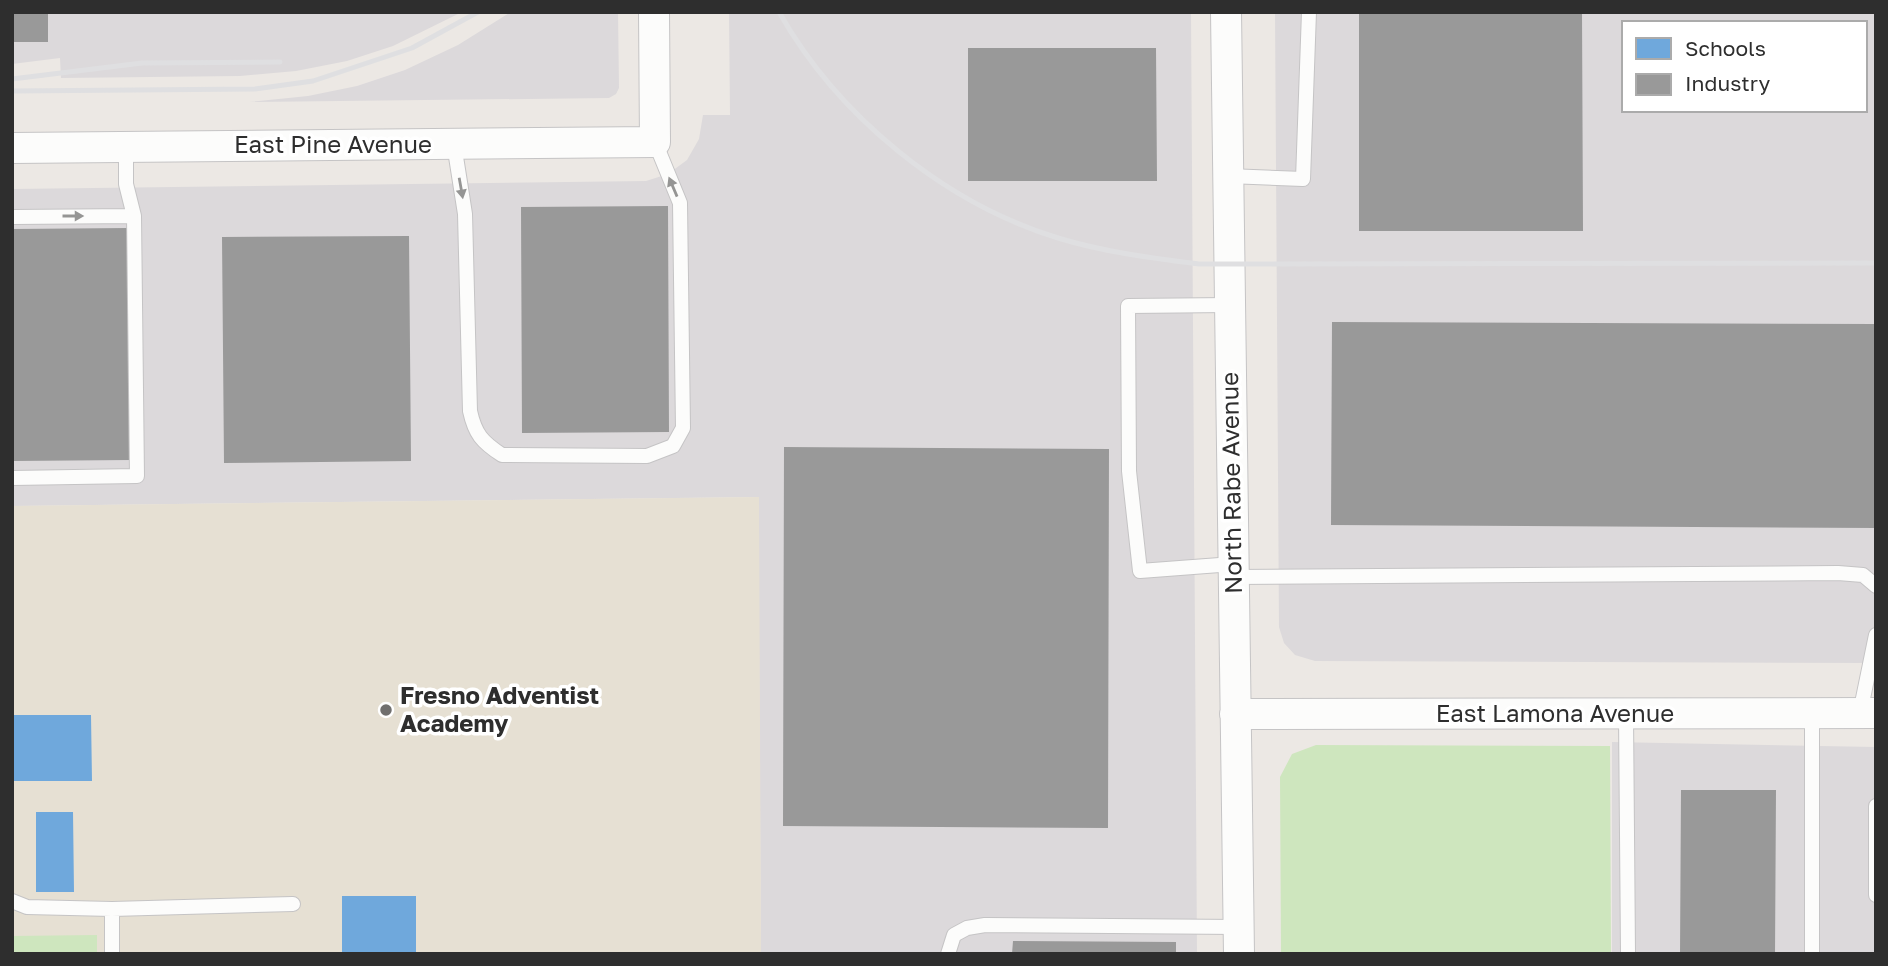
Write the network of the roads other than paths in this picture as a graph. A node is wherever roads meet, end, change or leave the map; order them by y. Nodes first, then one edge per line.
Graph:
1 (654, 12) edge
2 (1226, 12) edge
3 (1308, 12) edge
4 (655, 142) junction
5 (454, 144) junction
6 (126, 147) junction
7 (12, 148) edge
8 (1228, 176) junction
9 (135, 216) junction
10 (12, 217) edge
11 (1229, 305) junction
12 (12, 478) edge
13 (1233, 570) junction
14 (1876, 586) edge
15 (1876, 635) edge
16 (1812, 713) junction
17 (1868, 713) edge
18 (1235, 714) junction
19 (1626, 714) junction
20 (1876, 806) edge
21 (1876, 895) edge
22 (12, 901) edge
23 (293, 904) dead end
24 (112, 909) junction
25 (1239, 941) edge
26 (113, 954) edge
27 (948, 954) edge
28 (1628, 954) edge
29 (1812, 954) edge

1 - 4 street
2 - 8 street, North Rabe Avenue
3 - 8 lane
4 - 5 street, East Pine Avenue
5 -> 4 lane
5 - 6 street, East Pine Avenue
6 - 7 street, East Pine Avenue
6 - 9 lane
8 - 11 street, North Rabe Avenue
10 -> 9 lane
9 - 12 lane
11 - 13 street, North Rabe Avenue
11 - 13 lane
13 - 14 lane
13 - 18 street, North Rabe Avenue
15 - 17 lane
16 - 17 street, East Lamona Avenue
16 - 19 street, East Lamona Avenue
16 - 29 lane
18 - 19 street, East Lamona Avenue
18 - 25 street, North Rabe Avenue
19 - 28 lane
20 - 21 lane
22 - 24 lane
23 - 24 lane
24 - 26 lane
25 - 27 lane

